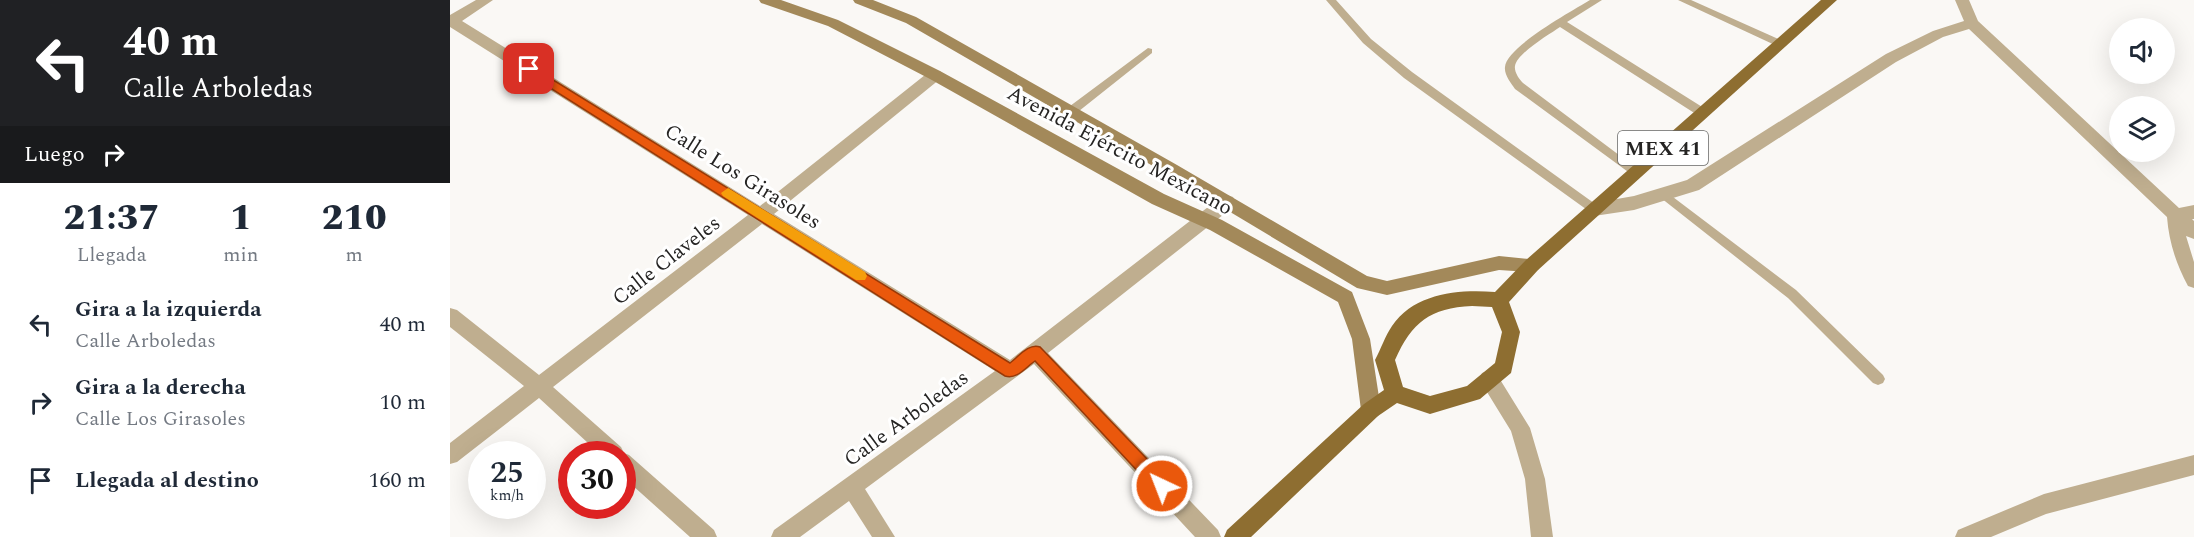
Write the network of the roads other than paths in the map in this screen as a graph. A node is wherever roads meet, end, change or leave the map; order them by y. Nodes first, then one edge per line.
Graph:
1 (486, 0) edge
2 (766, 0) edge
3 (860, 0) edge
4 (1331, 0) edge
5 (1597, 0) edge
6 (1683, 0) edge
7 (1830, 0) edge
8 (1962, 0) edge
9 (450, 21) edge
10 (1561, 23) junction
11 (1972, 23) junction
12 (1781, 44) junction
13 (1148, 51) dead end
14 (935, 75) junction
15 (1070, 112) junction
16 (1703, 113) junction
17 (1635, 174) junction
18 (1665, 195) junction
19 (1227, 202) junction
20 (1594, 209) junction
21 (2194, 212) edge
22 (762, 214) junction
23 (2175, 216) junction
24 (1204, 220) junction
25 (2194, 232) edge
26 (1532, 265) junction
27 (2194, 281) edge
28 (1499, 300) junction
29 (450, 316) edge
30 (1035, 351) junction
31 (1011, 371) junction
32 (1489, 379) junction
33 (1878, 380) dead end
34 (539, 386) junction
35 (1395, 393) junction
36 (1371, 410) junction
37 (600, 441) edge
38 (450, 455) edge
39 (2194, 465) edge
40 (636, 474) edge
41 (852, 487) junction
42 (706, 537) edge
43 (782, 537) edge
44 (884, 537) edge
45 (1210, 537) edge
46 (1235, 537) edge
47 (1542, 537) edge
48 (1966, 537) edge

1 - 9 street
2 - 14 street, Avenida Ejército Mexicano
3 - 15 street, Avenida Ejército Mexicano
4 - 20 lane
5 - 10 lane
6 - 12 lane
7 - 12 main road, MEX 41
8 - 11 street
9 - 22 street, Calle Los Girasoles
10 - 16 lane
10 - 17 lane
11 - 18 street
11 - 23 street
12 - 16 main road, MEX 41
13 - 15 lane
14 - 22 street, Calle Claveles
14 - 24 street, Avenida Ejército Mexicano
15 - 19 street, Avenida Ejército Mexicano
16 - 17 main road, MEX 41
17 - 20 main road, MEX 41
18 - 20 street
18 - 33 lane
19 - 24 street, Calle Arboledas
19 - 26 street, Avenida Ejército Mexicano
20 - 26 main road, MEX 41
21 - 23 street
22 - 31 street, Calle Los Girasoles
22 - 34 street, Calle Claveles
23 - 25 street
23 - 27 street
24 - 30 street, Calle Arboledas
24 - 36 street, Avenida Ejército Mexicano
26 - 28 main road, MEX 41
28 - 32 main road
28 - 35 main road
29 - 34 street
30 - 31 street, Calle Arboledas
30 - 45 street
31 - 41 street, Calle Arboledas
32 - 35 main road
32 - 47 street
34 - 37 street
34 - 38 street, Calle Claveles
35 - 36 main road
36 - 46 main road
39 - 48 street
40 - 42 street
41 - 43 street, Calle Arboledas
41 - 44 street

